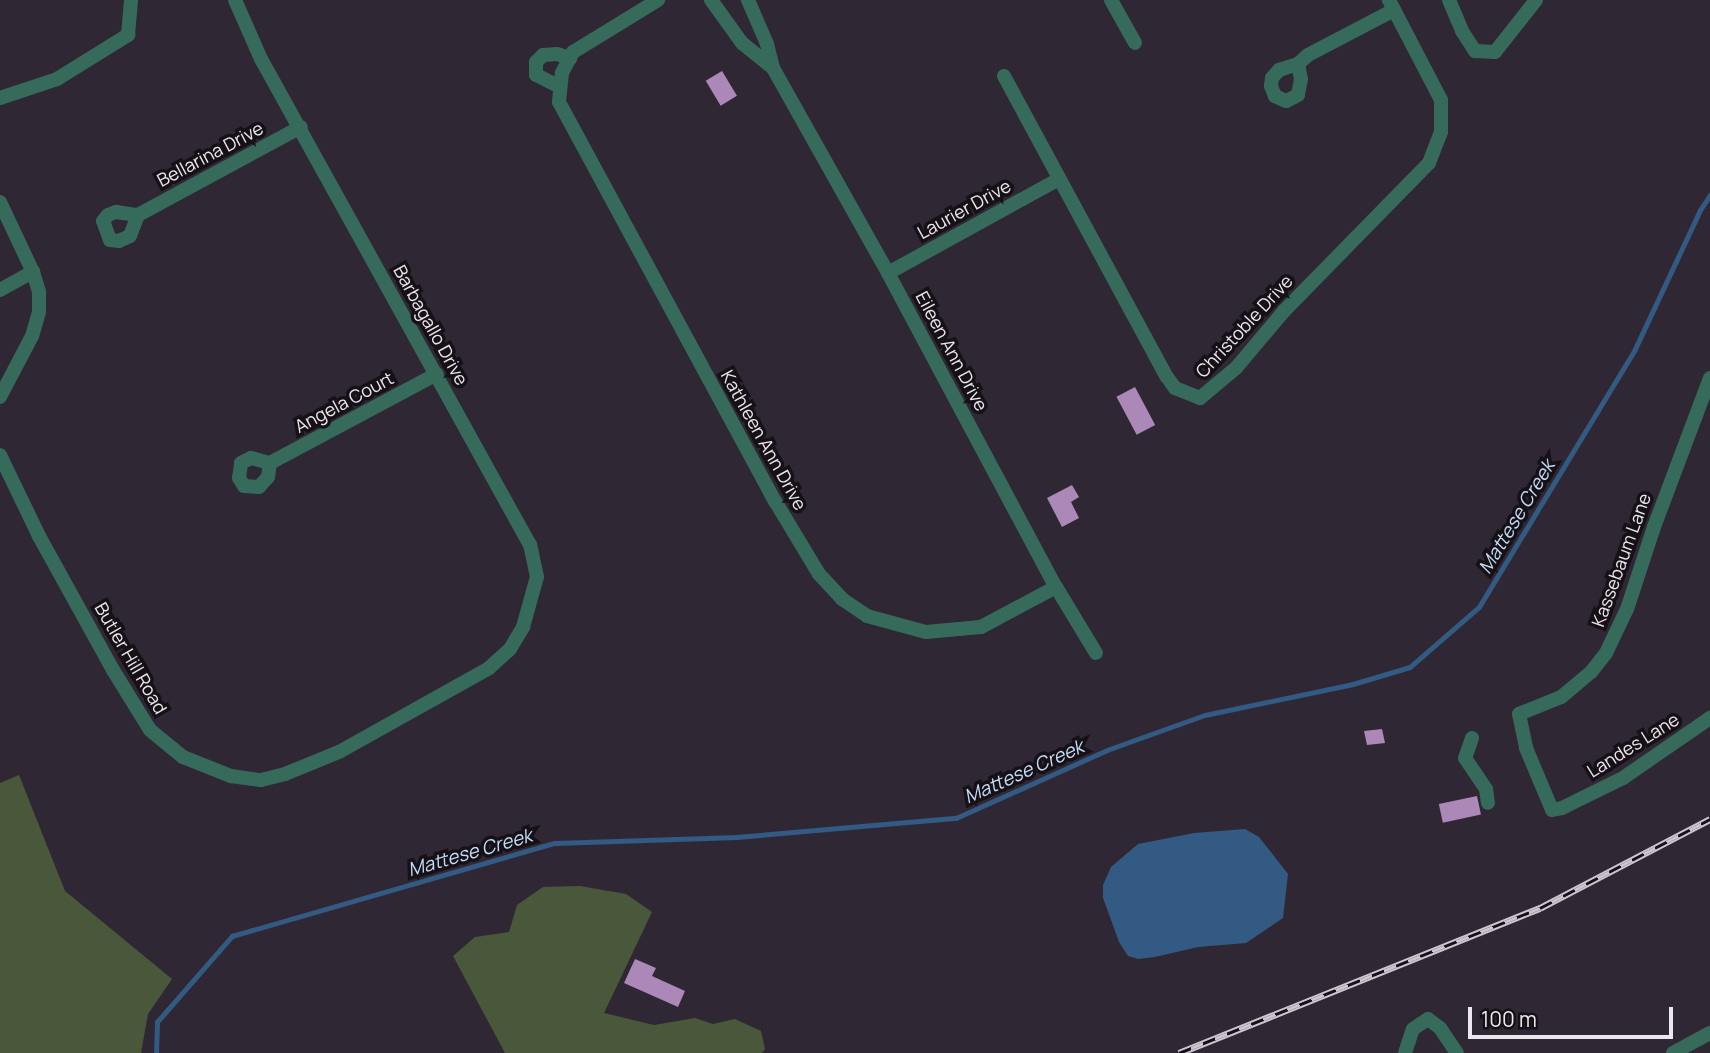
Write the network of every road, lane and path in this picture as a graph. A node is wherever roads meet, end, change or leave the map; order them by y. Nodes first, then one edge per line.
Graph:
1 (131, 0) edge
2 (235, 0) edge
3 (658, 0) edge
4 (711, 0) edge
5 (748, 0) edge
6 (1111, 0) edge
7 (1449, 0) edge
8 (1536, 0) edge
9 (1392, 5) edge
10 (1135, 43) dead end
11 (570, 58) junction
12 (1298, 64) dead end
13 (773, 68) junction
14 (1004, 76) dead end
15 (560, 87) junction
16 (0, 98) edge
17 (301, 127) junction
18 (1059, 178) junction
19 (0, 202) edge
20 (138, 215) dead end
21 (33, 272) junction
22 (888, 273) junction
23 (0, 290) edge
24 (437, 374) junction
25 (1710, 378) edge
26 (0, 397) edge
27 (0, 456) edge
28 (270, 463) dead end
29 (1056, 587) junction
30 (1096, 653) dead end
31 (489, 668) joint
32 (1519, 714) joint
33 (1710, 718) edge
34 (1472, 738) dead end
35 (1488, 803) dead end
36 (1710, 1033) edge
37 (1405, 1053) edge
38 (1457, 1053) edge
39 (1673, 1053) edge

1 - 16 street
2 - 17 street, Barbagallo Drive
3 - 11 street
4 - 13 street, Eileen Ann Drive
5 - 13 street, Eileen Ann Drive
6 - 10 street
7 - 8 street
9 - 12 street
9 - 18 street, Christoble Drive
11 - 15 street
11 - 15 street
13 - 22 street, Eileen Ann Drive
14 - 18 street, Christoble Drive
15 - 29 street, Kathleen Ann Drive
17 - 20 street, Bellarina Drive
17 - 24 street, Barbagallo Drive
18 - 22 street, Laurier Drive
19 - 21 street
21 - 23 street
21 - 26 street
22 - 29 street, Eileen Ann Drive
24 - 28 street, Angela Court
24 - 31 street, Barbagallo Drive
25 - 32 street, Kassebaum Lane
27 - 31 street, Butler Hill Road
29 - 30 street, Eileen Ann Drive
32 - 33 street, Landes Lane
34 - 35 street
36 - 39 street
37 - 38 street

